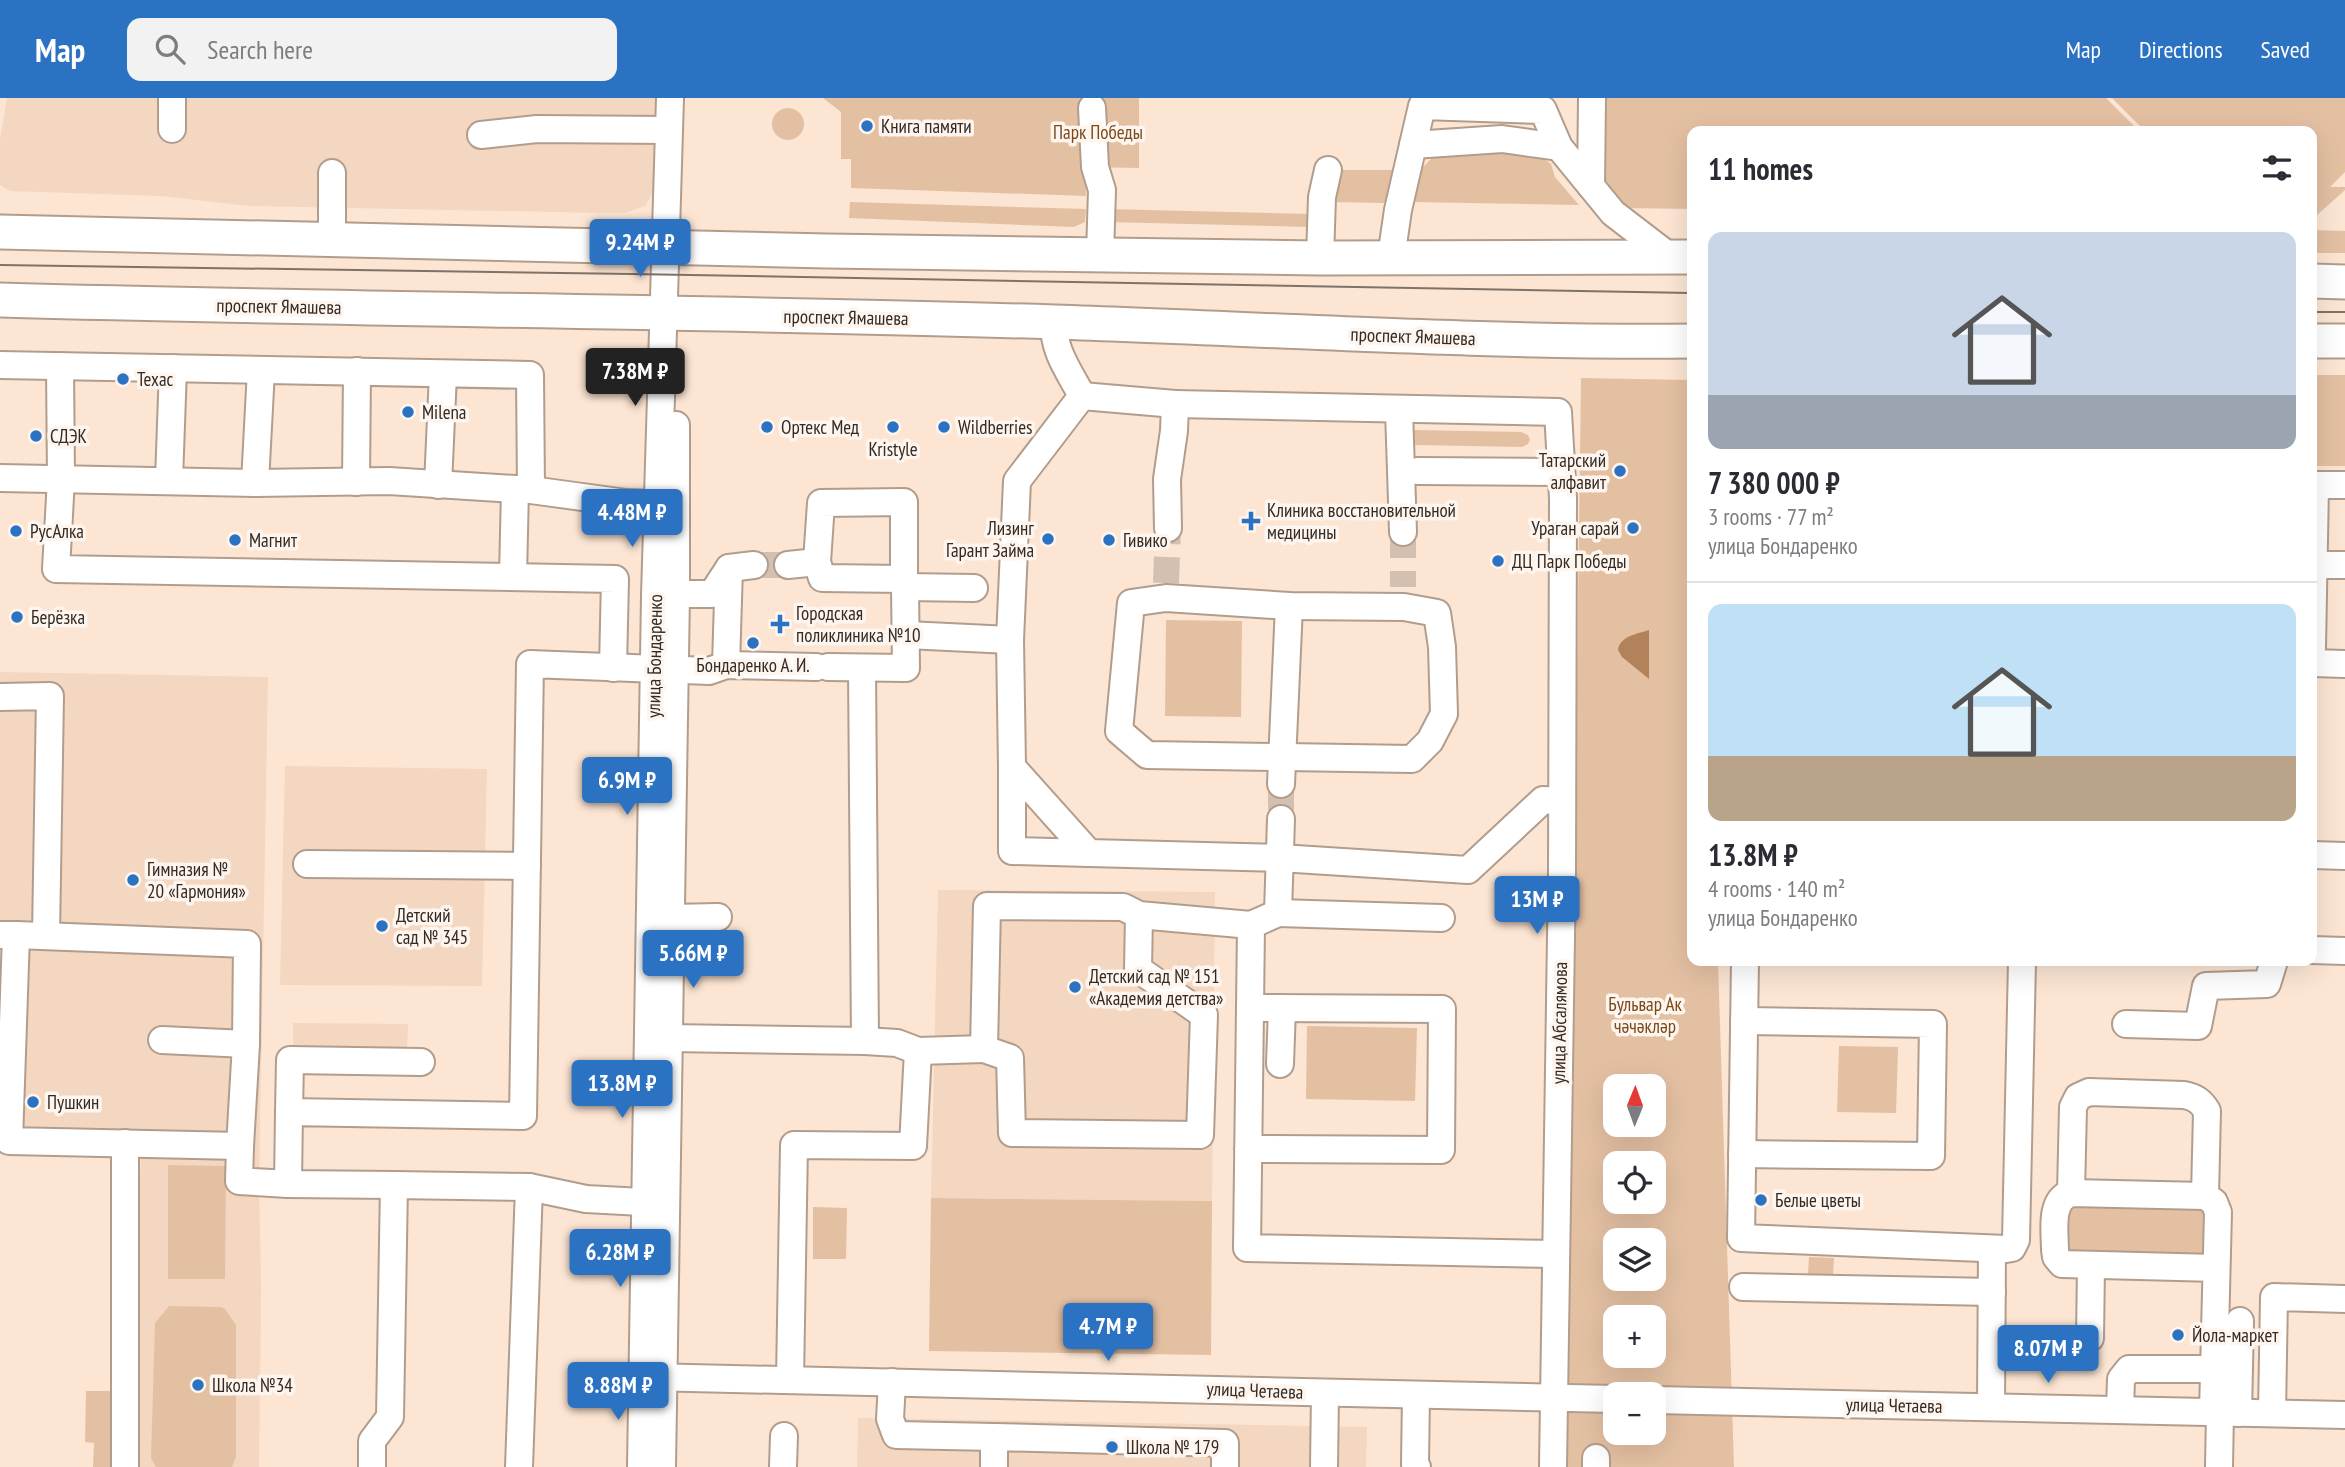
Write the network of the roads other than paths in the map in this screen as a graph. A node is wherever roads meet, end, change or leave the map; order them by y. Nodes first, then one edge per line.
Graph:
1 (172, 98) edge
2 (670, 98) edge
3 (685, 98) edge
4 (1592, 98) edge
5 (1435, 102) edge
6 (1542, 104) edge
7 (1092, 108) dead end
8 (172, 129) dead end
9 (668, 130) junction
10 (481, 135) dead end
11 (1413, 145) junction
12 (1559, 147) junction
13 (1328, 170) dead end
14 (332, 173) dead end
15 (1591, 186) junction
16 (0, 232) edge
17 (332, 240) junction
18 (674, 247) junction
19 (1100, 255) junction
20 (1681, 257) edge
21 (1320, 258) junction
22 (1391, 258) junction
23 (2317, 281) edge
24 (2345, 282) edge
25 (0, 300) edge
26 (671, 314) junction
27 (1055, 322) junction
28 (1687, 341) edge
29 (2317, 341) edge
30 (2345, 341) edge
31 (0, 365) edge
32 (60, 366) junction
33 (173, 368) junction
34 (261, 370) junction
35 (357, 371) junction
36 (443, 374) junction
37 (1082, 396) junction
38 (1175, 404) junction
39 (1399, 410) junction
40 (1418, 471) dead end
41 (1560, 472) junction
42 (0, 478) edge
43 (61, 479) junction
44 (169, 481) junction
45 (356, 482) junction
46 (255, 483) junction
47 (438, 485) junction
48 (2317, 485) edge
49 (2345, 485) edge
50 (523, 489) junction
51 (657, 504) junction
52 (1168, 528) tunnel mouth
53 (1403, 532) tunnel mouth
54 (817, 562) junction
55 (788, 565) tunnel mouth
56 (2317, 565) edge
57 (2345, 565) edge
58 (513, 577) junction
59 (904, 583) junction
60 (974, 588) dead end
61 (676, 594) junction
62 (1289, 606) junction
63 (906, 635) junction
64 (1010, 640) junction
65 (2317, 663) edge
66 (2345, 664) edge
67 (726, 665) junction
68 (613, 668) junction
69 (862, 668) junction
70 (663, 670) junction
71 (0, 697) edge
72 (1012, 767) junction
73 (1282, 771) junction
74 (1562, 801) junction
75 (1281, 819) tunnel mouth
76 (1089, 853) junction
77 (2317, 855) edge
78 (2345, 856) edge
79 (1280, 858) junction
80 (307, 864) dead end
81 (527, 866) junction
82 (1278, 913) junction
83 (1139, 915) junction
84 (718, 917) dead end
85 (670, 918) junction
86 (1441, 918) dead end
87 (1251, 925) junction
88 (8, 935) edge
89 (46, 936) junction
90 (2317, 950) edge
91 (2345, 951) edge
92 (1745, 966) edge
93 (2022, 966) edge
94 (2272, 966) edge
95 (1250, 1008) junction
96 (1282, 1008) junction
97 (1744, 1021) junction
98 (2126, 1024) dead end
99 (669, 1038) junction
100 (162, 1040) dead end
101 (864, 1041) junction
102 (246, 1044) junction
103 (984, 1049) junction
104 (918, 1051) junction
105 (421, 1062) dead end
106 (1280, 1064) dead end
107 (289, 1112) junction
108 (125, 1143) junction
109 (240, 1146) junction
110 (1248, 1149) junction
111 (1742, 1154) junction
112 (288, 1184) junction
113 (394, 1185) junction
114 (529, 1187) junction
115 (2071, 1193) junction
116 (2205, 1196) junction
117 (655, 1202) junction
118 (1992, 1249) junction
119 (1556, 1254) junction
120 (2091, 1266) junction
121 (2216, 1268) junction
122 (1743, 1287) dead end
123 (1992, 1292) junction
124 (2345, 1299) edge
125 (2240, 1321) dead end
126 (2090, 1338) dead end
127 (2214, 1369) junction
128 (652, 1377) junction
129 (790, 1380) junction
130 (892, 1382) junction
131 (1325, 1392) junction
132 (1416, 1395) junction
133 (1554, 1397) junction
134 (1603, 1399) edge
135 (1666, 1400) edge
136 (1991, 1407) junction
137 (2120, 1410) junction
138 (2224, 1412) junction
139 (2272, 1413) junction
140 (2345, 1415) edge
141 (784, 1437) dead end
142 (994, 1437) junction
143 (125, 1467) edge
144 (372, 1467) edge
145 (519, 1467) edge
146 (641, 1467) edge
147 (662, 1467) edge
148 (783, 1467) edge
149 (993, 1467) edge
150 (1225, 1467) edge
151 (1324, 1467) edge
152 (1417, 1467) edge
153 (1553, 1467) edge
154 (2218, 1467) edge

1 - 8 street
2 - 9 street, улица Бондаренко
3 - 18 street, улица Бондаренко
4 - 15 street
5 - 6 street
5 - 11 street
6 - 12 street
7 - 19 street
9 - 10 street
9 - 18 street, улица Бондаренко
11 - 12 street
11 - 22 street
12 - 15 street
13 - 21 street
14 - 17 street
15 - 20 street
16 - 17 main road
17 - 18 main road
18 - 19 main road
18 - 26 street, улица Бондаренко
19 - 21 main road
20 - 22 main road
21 - 22 main road
23 - 24 main road
25 - 26 main road, проспект Ямашева
26 - 27 main road, проспект Ямашева
26 - 51 street, улица Бондаренко
26 - 61 street, улица Бондаренко
27 - 28 main road, проспект Ямашева
27 - 37 street
29 - 30 main road
31 - 32 street
32 - 33 street
32 - 43 street
33 - 34 street
33 - 44 street
34 - 35 street
34 - 46 street
35 - 36 street
35 - 45 street
36 - 47 street
36 - 50 street
37 - 38 street
37 - 64 street
38 - 39 street
38 - 52 street
39 - 41 street, улица Абсалямова
39 - 53 street
40 - 41 street
41 - 74 street, улица Абсалямова
42 - 43 street
43 - 44 street
43 - 58 street
44 - 46 street
45 - 46 street
45 - 47 street
47 - 50 street
48 - 49 street
50 - 51 street
50 - 58 street
51 - 70 street, улица Бондаренко
54 - 55 street
54 - 59 street
54 - 59 street
56 - 57 street
58 - 68 street
59 - 60 street
59 - 63 street
61 - 67 street
61 - 70 street, улица Бондаренко
62 - 73 street
62 - 73 street
62 - 73 street
63 - 64 street
63 - 69 street
64 - 72 street
65 - 66 street
67 - 69 street
67 - 70 street
68 - 70 street
68 - 81 street
69 - 101 street
70 - 85 street, улица Бондаренко
70 - 117 street, улица Бондаренко
71 - 89 street
72 - 76 street
72 - 76 street
74 - 79 street
74 - 119 street, улица Абсалямова
75 - 79 street
76 - 79 street
77 - 78 street
79 - 82 street
80 - 81 street
81 - 107 street
82 - 86 street
82 - 87 street
83 - 87 street
83 - 103 street
83 - 103 street
84 - 85 street
85 - 99 street, улица Бондаренко
87 - 95 street
88 - 89 street
88 - 108 street
89 - 102 street
90 - 91 street
92 - 97 street
93 - 118 street
94 - 98 street
95 - 96 street
95 - 110 street
96 - 106 street
96 - 110 street
97 - 111 street
97 - 111 street
99 - 101 street
99 - 117 street, улица Бондаренко
100 - 102 street
101 - 104 street
102 - 109 street
103 - 104 street
104 - 129 street
105 - 107 street
107 - 112 street
108 - 109 street
108 - 143 street
109 - 112 street
110 - 119 street
111 - 118 street
112 - 113 street
113 - 114 street
113 - 144 street
114 - 117 street
114 - 145 street
115 - 116 street
115 - 116 street
115 - 120 street
116 - 121 street
117 - 128 street, улица Бондаренко
118 - 123 street
119 - 133 street, улица Абсалямова
120 - 121 street
120 - 126 street
121 - 127 street
122 - 123 street
123 - 136 street
124 - 139 street
125 - 138 street
127 - 137 street
127 - 138 street
128 - 129 street, улица Четаева
128 - 146 street, улица Бондаренко
128 - 147 street, улица Бондаренко
129 - 130 street, улица Четаева
130 - 131 street, улица Четаева
130 - 142 street
131 - 132 street, улица Четаева
131 - 151 street
132 - 133 street, улица Четаева
132 - 152 street
133 - 134 street, улица Четаева
133 - 153 street, улица Абсалямова
135 - 136 street, улица Четаева
136 - 137 street, улица Четаева
137 - 138 street, улица Четаева
138 - 139 street, улица Четаева
138 - 154 street
139 - 140 street, улица Четаева
141 - 148 street
142 - 149 street
142 - 150 street

